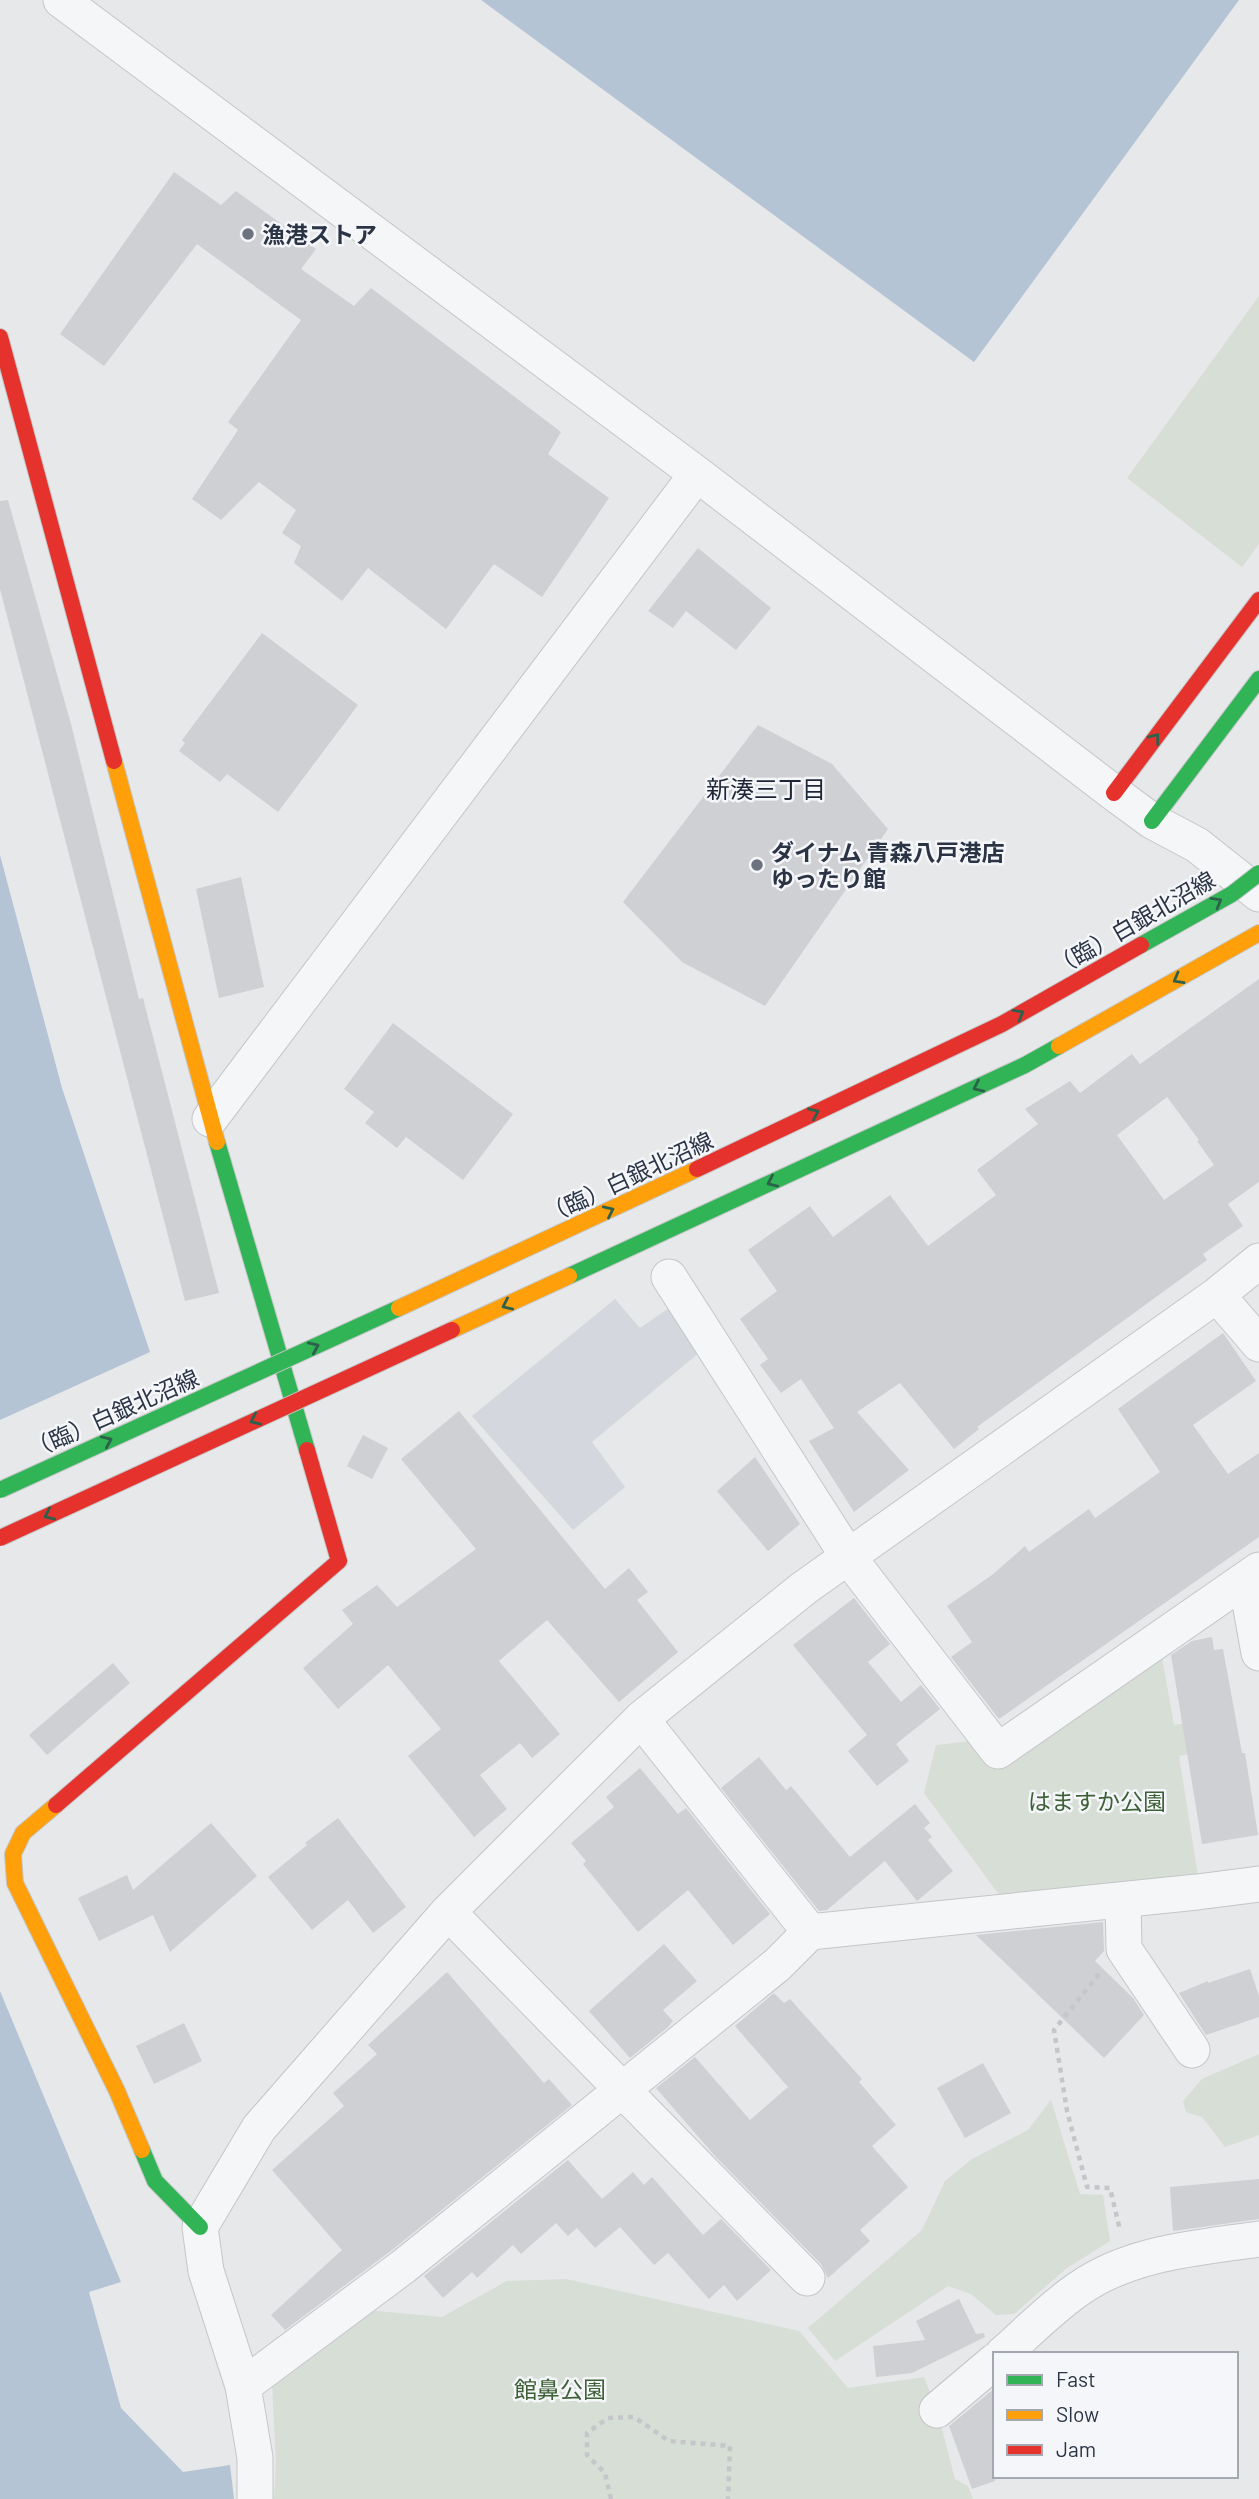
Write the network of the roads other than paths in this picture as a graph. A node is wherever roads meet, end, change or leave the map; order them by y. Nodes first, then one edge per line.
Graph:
1 (61, 0) edge
2 (0, 337) edge
3 (696, 474) junction
4 (1259, 600) edge
5 (1259, 679) edge
6 (1114, 793) junction
7 (1152, 821) junction
8 (1259, 873) edge
9 (1259, 894) edge
10 (1259, 933) edge
11 (210, 1119) junction
12 (1259, 1261) edge
13 (669, 1277) dead end
14 (1217, 1295) junction
15 (1259, 1344) edge
16 (0, 1490) edge
17 (0, 1538) edge
18 (849, 1558) junction
19 (1252, 1575) edge
20 (1259, 1653) edge
21 (641, 1719) junction
22 (7, 1852) edge
23 (1259, 1884) edge
24 (1123, 1900) junction
25 (448, 1912) junction
26 (810, 1931) junction
27 (1192, 2050) dead end
28 (621, 2091) junction
29 (200, 2227) junction
30 (1259, 2239) edge
31 (807, 2278) dead end
32 (1005, 2352) edge
33 (993, 2363) edge
34 (243, 2386) junction
35 (937, 2410) dead end
36 (255, 2499) edge

1 - 3 street
2 - 11 street
3 - 6 street
3 - 11 street
6 -> 4 street
5 - 7 street
6 - 7 street
7 - 9 street
16 -> 8 street, （臨）白銀北沼線, bridge
10 -> 17 street, bridge
11 - 22 street
12 - 14 street
13 - 18 street
14 - 15 street
14 - 18 street
18 - 19 street
18 - 21 street
19 - 20 street
21 - 25 street
21 - 26 street
22 - 29 street
23 - 24 street
24 - 26 street
24 - 27 street
25 - 28 street
25 - 29 street
26 - 28 street
28 - 31 street
28 - 34 street
29 - 34 street
30 - 32 street
33 - 35 street
34 - 36 street

